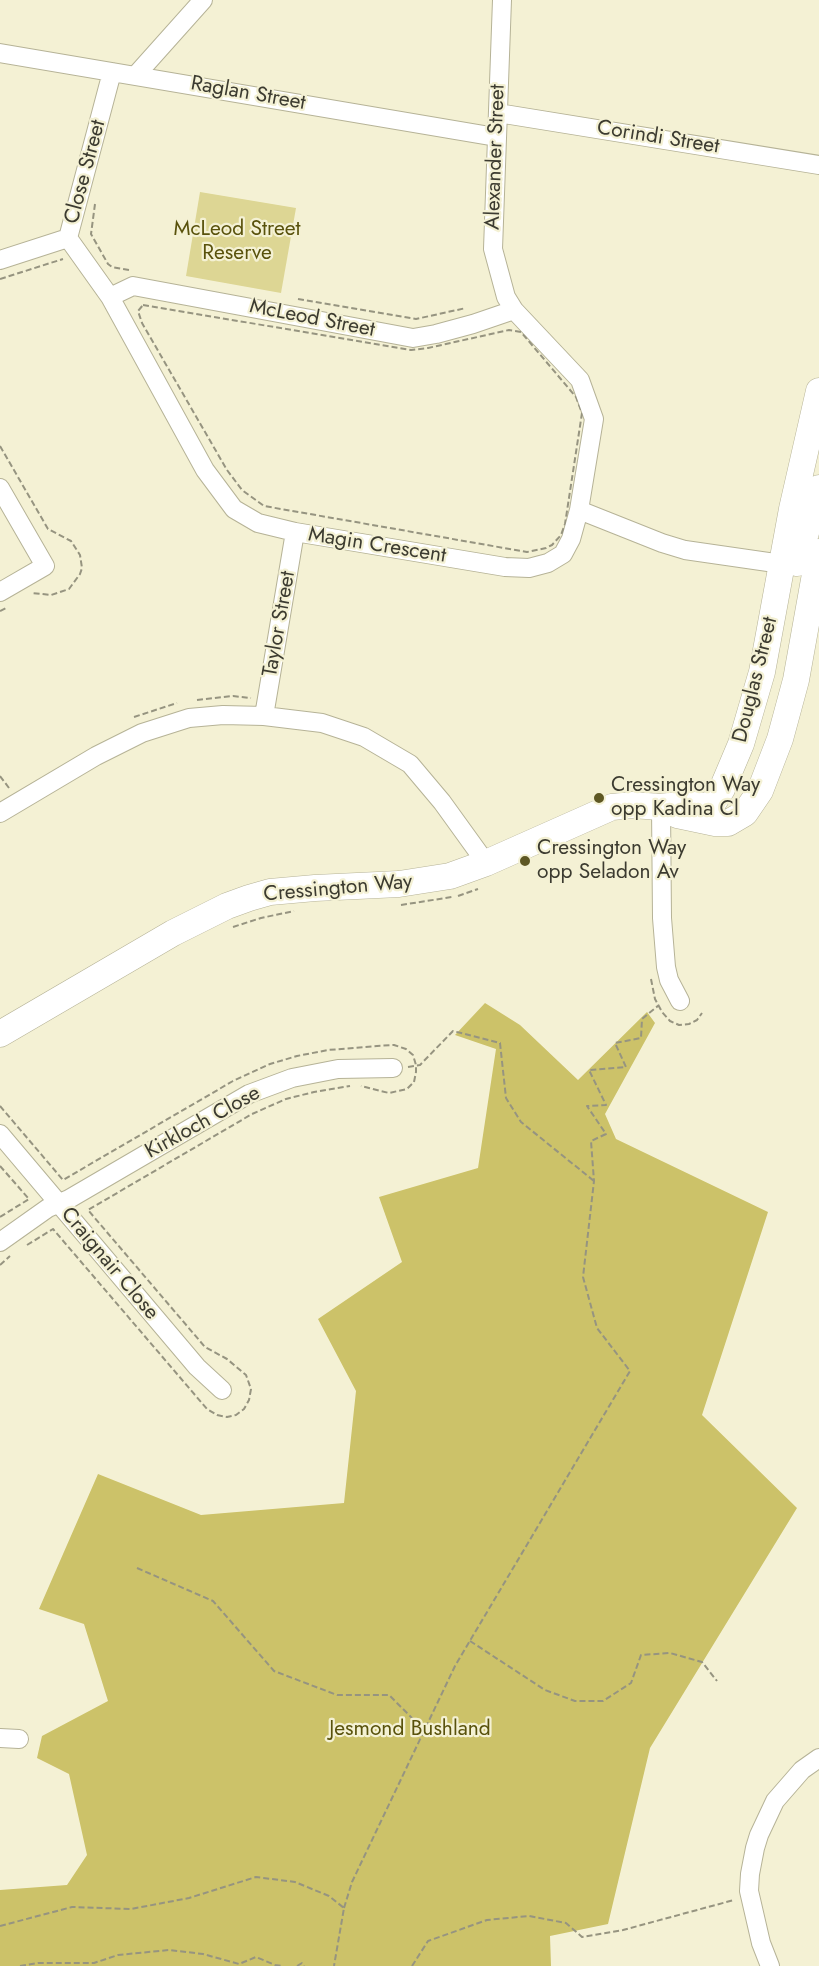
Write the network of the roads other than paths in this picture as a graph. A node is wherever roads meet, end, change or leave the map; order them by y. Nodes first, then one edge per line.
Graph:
1 (203, 0) edge
2 (502, 0) edge
3 (0, 53) edge
4 (112, 72) junction
5 (136, 75) junction
6 (498, 113) junction
7 (496, 137) junction
8 (819, 165) edge
9 (68, 238) junction
10 (0, 260) edge
11 (110, 297) junction
12 (514, 310) junction
13 (819, 391) edge
14 (0, 488) edge
15 (819, 488) edge
16 (579, 510) junction
17 (295, 532) junction
18 (819, 552) edge
19 (782, 564) junction
20 (0, 592) edge
21 (762, 672) junction
22 (264, 716) junction
23 (661, 807) junction
24 (0, 813) edge
25 (486, 862) junction
26 (680, 1001) dead end
27 (0, 1034) edge
28 (393, 1068) road end
29 (0, 1134) edge
30 (58, 1203) junction
31 (8, 1247) edge
32 (222, 1390) dead end
33 (0, 1738) edge
34 (19, 1739) dead end
35 (819, 1758) edge
36 (770, 1966) edge

1 - 5 street
2 - 6 street, Alexander Street
3 - 4 street, Raglan Street
4 - 5 street, Raglan Street
4 - 9 street, Close Street
5 - 7 street, Raglan Street
6 - 7 street, Alexander Street
6 - 8 street, Corindi Street
7 - 12 street, Alexander Street
9 - 10 street, Close Street
9 - 11 street, Magin Crescent
11 - 12 street, McLeod Street
11 - 17 street, Magin Crescent
12 - 16 street, Magin Crescent
13 - 19 street, Douglas Street
14 - 20 street
15 - 21 street
16 - 17 street, Magin Crescent
16 - 19 street
17 - 22 street, Taylor Street
18 - 23 street, Douglas Street
19 - 21 street, Douglas Street
21 - 23 street, Douglas Street
22 - 24 street
22 - 25 street
23 - 25 street, Cressington Way
23 - 26 street
25 - 27 street, Cressington Way
28 - 30 street, Kirkloch Close
29 - 30 street, Craignair Close
30 - 31 street, Kirkloch Close
30 - 32 street, Craignair Close
33 - 34 street
35 - 36 street

